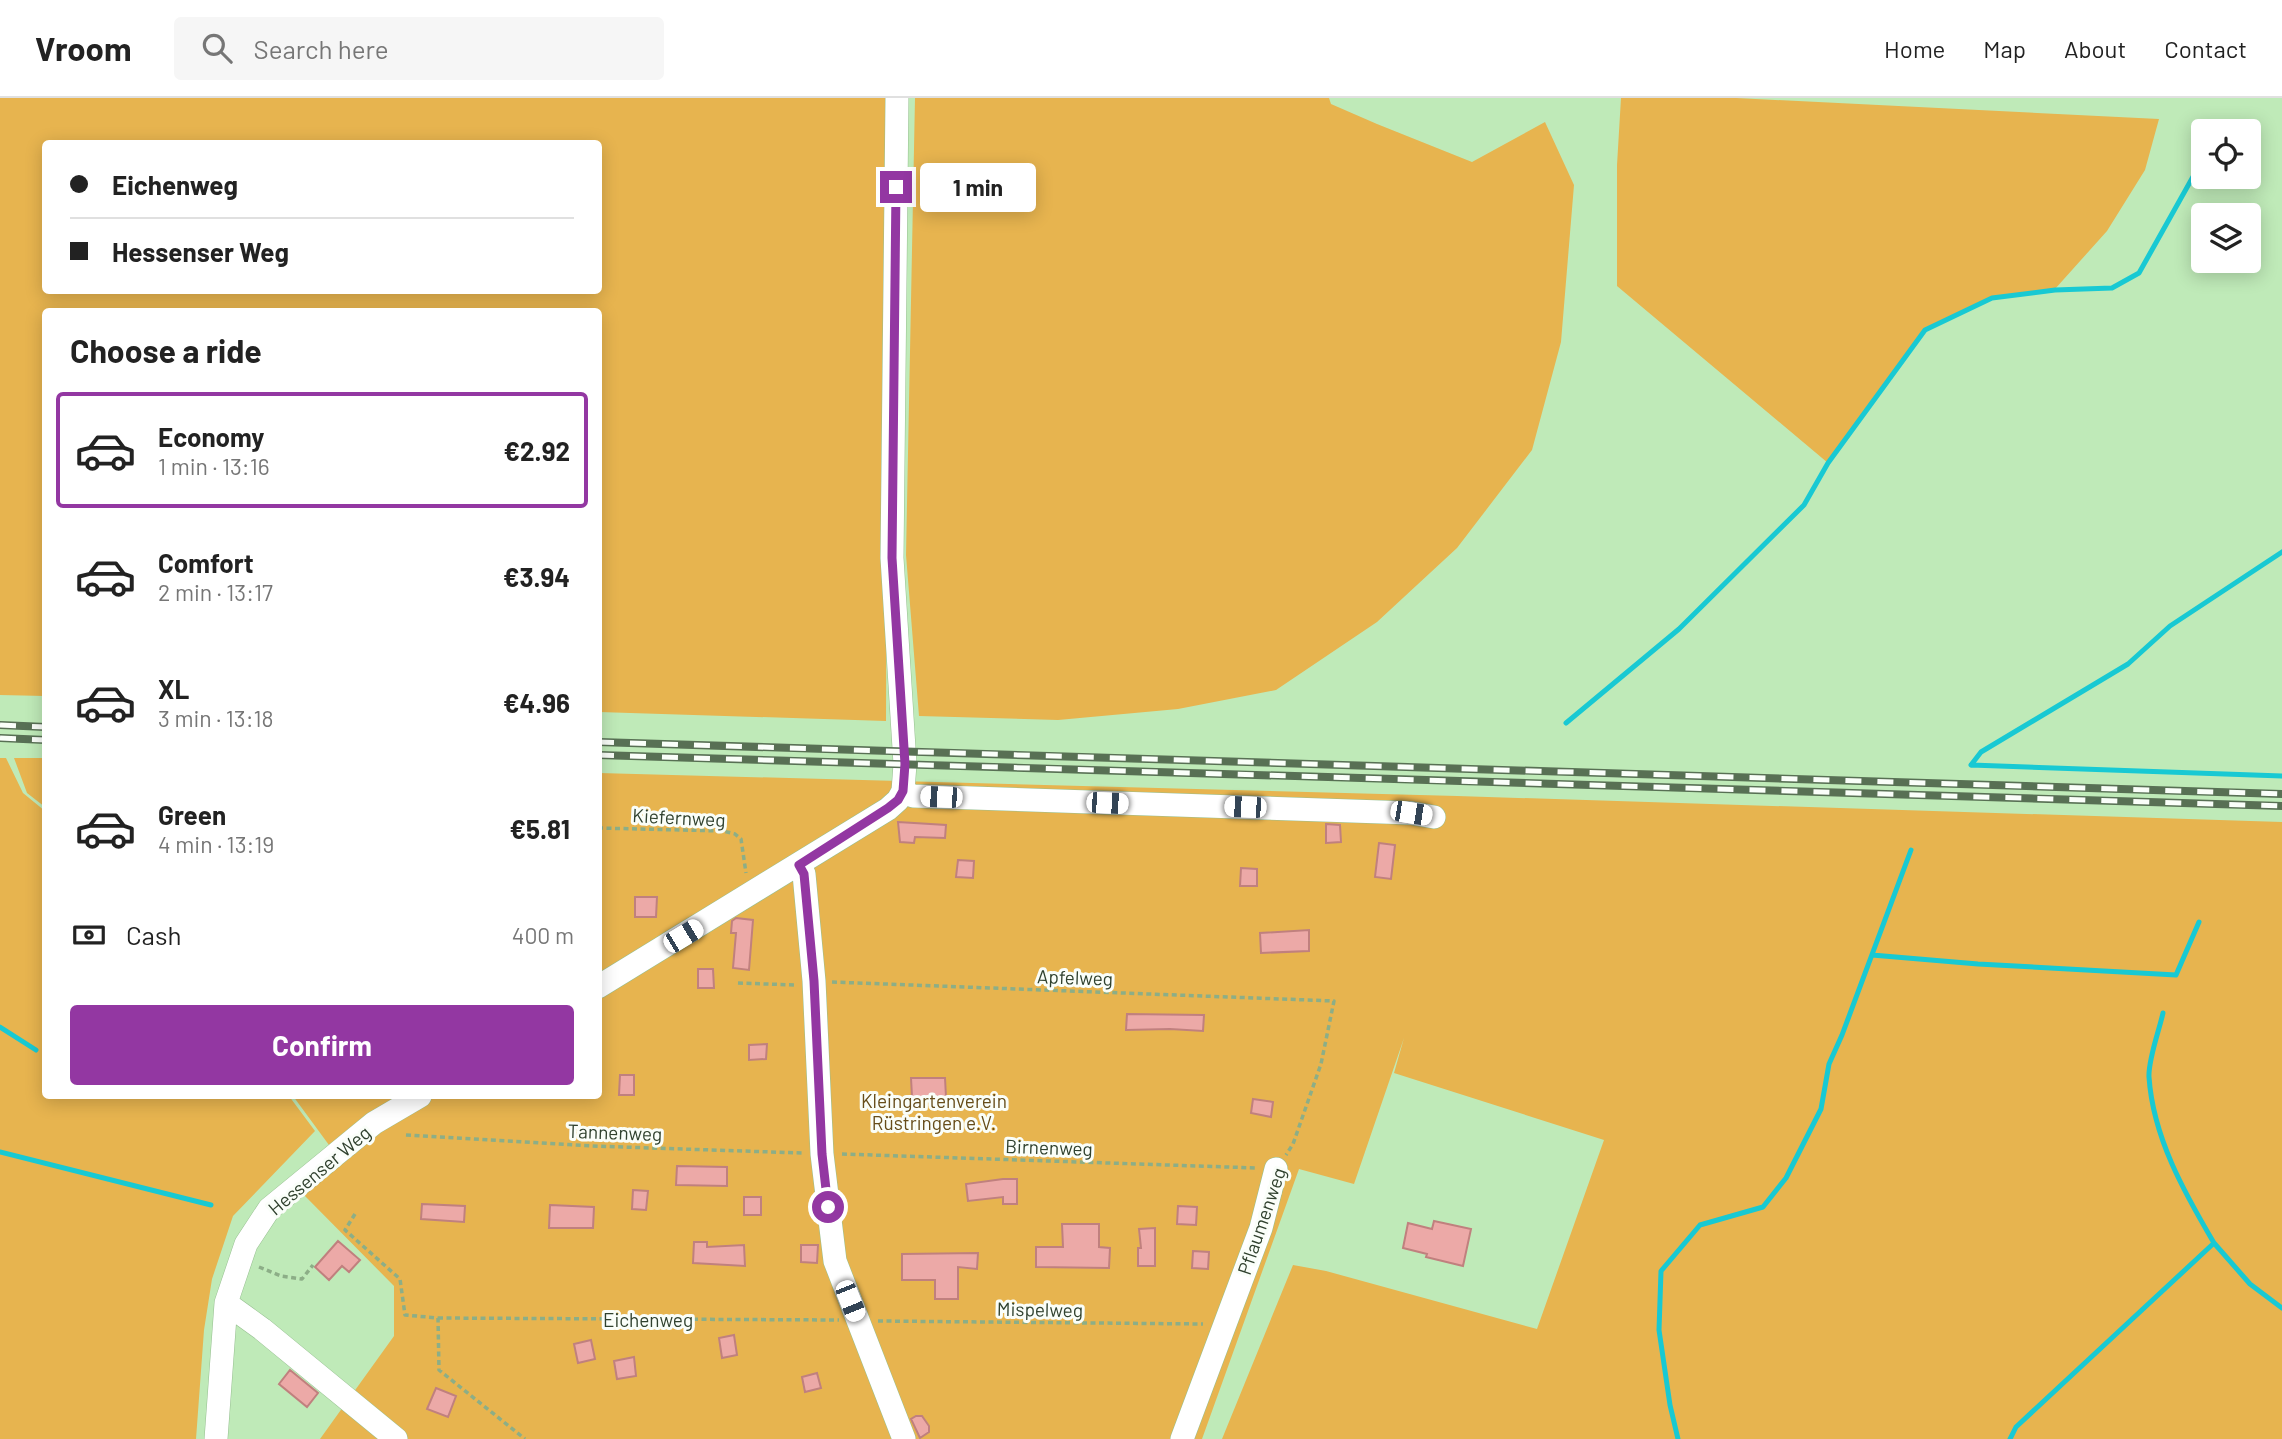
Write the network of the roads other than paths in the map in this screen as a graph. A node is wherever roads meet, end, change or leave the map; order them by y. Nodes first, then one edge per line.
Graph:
1 (897, 98) edge
2 (903, 791) junction
3 (1434, 817) dead end
4 (799, 865) junction
5 (602, 986) edge
6 (415, 1099) edge
7 (1276, 1168) road end
8 (226, 1303) junction
9 (216, 1439) edge
10 (396, 1439) edge
11 (904, 1439) edge
12 (1182, 1439) edge

1 - 2 street
2 - 3 street
2 - 4 street
4 - 5 street
4 - 11 street
6 - 8 street, Hessenser Weg
7 - 12 street, Pflaumenweg
8 - 9 street, Hessenser Weg
8 - 10 street

